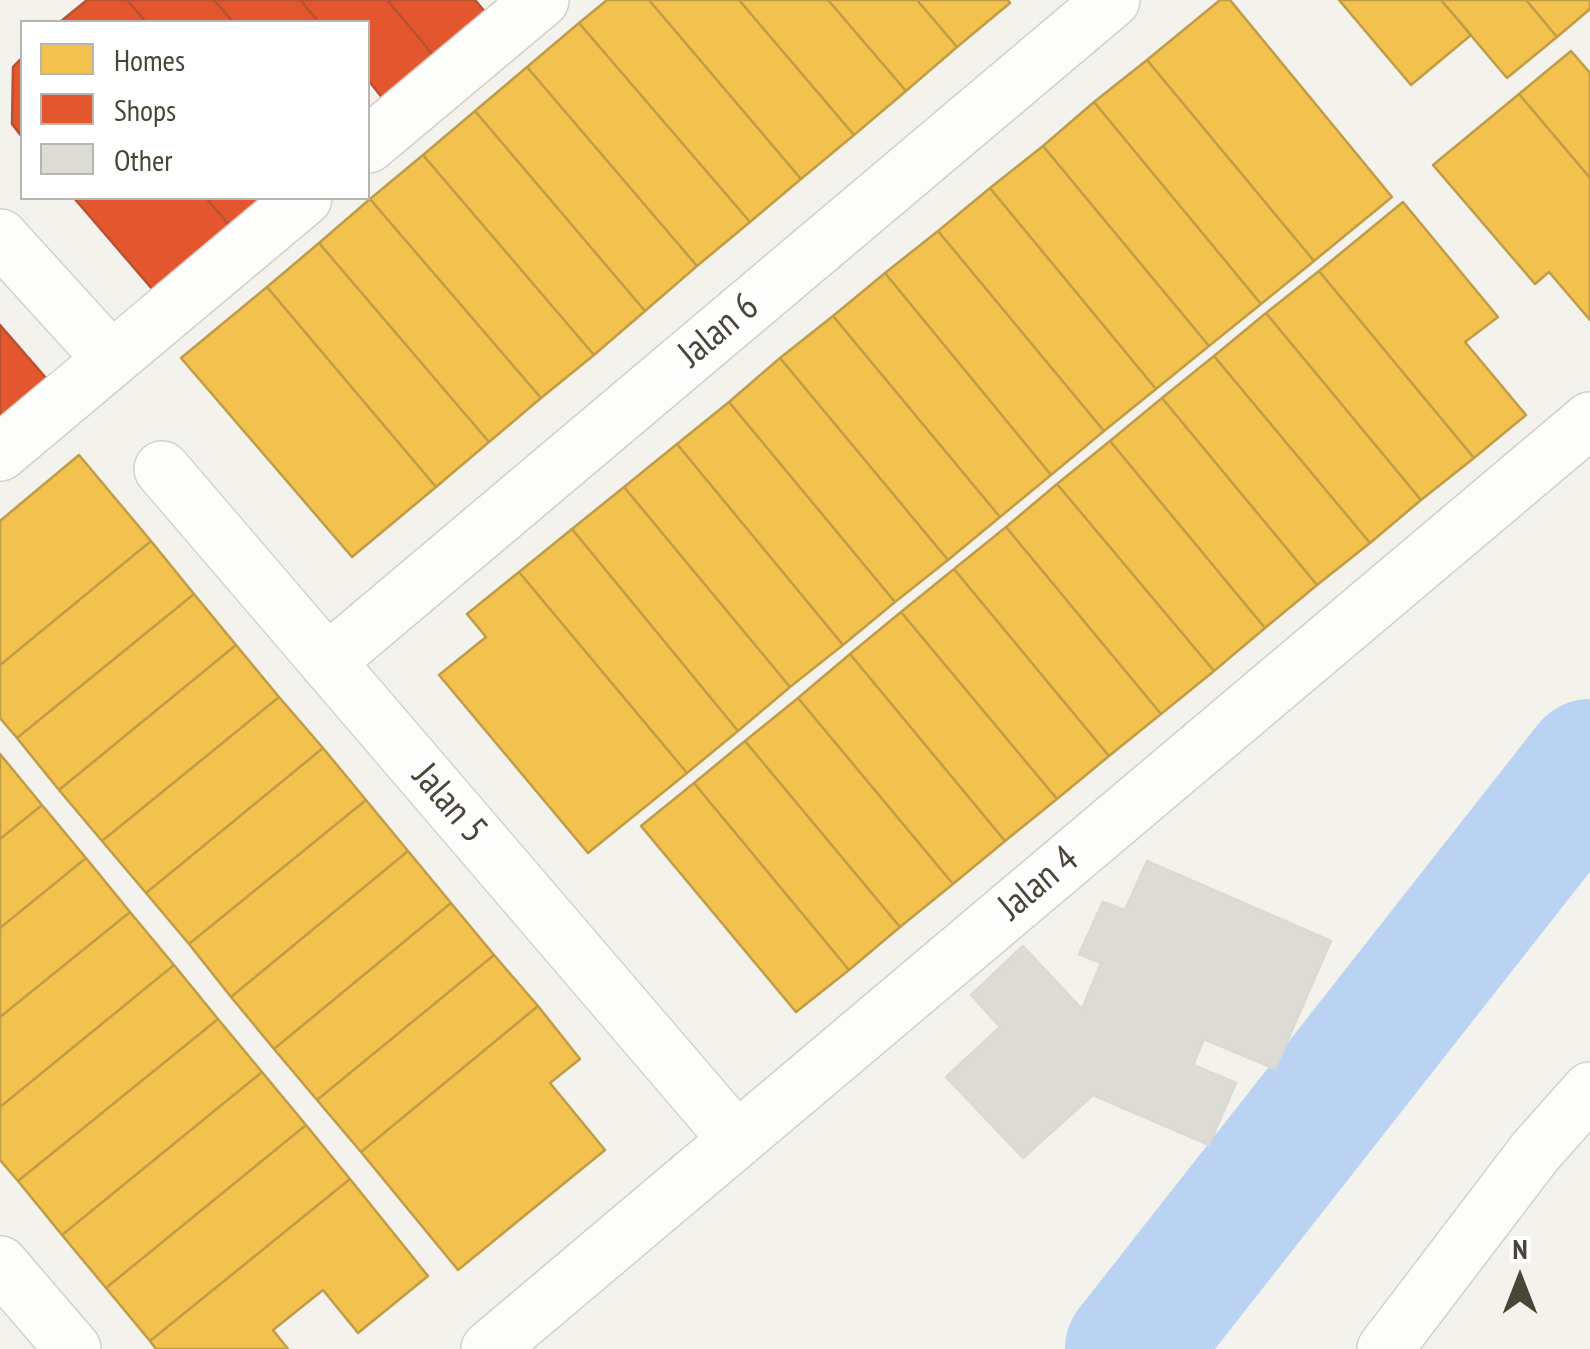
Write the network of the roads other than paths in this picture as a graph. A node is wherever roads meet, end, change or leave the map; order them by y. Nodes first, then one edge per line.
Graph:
1 (541, 0) edge
2 (1112, 0) edge
3 (370, 143) edge
4 (302, 200) edge
5 (0, 237) edge
6 (110, 360) junction
7 (1590, 420) edge
8 (0, 453) edge
9 (162, 469) dead end
10 (326, 662) junction
11 (1590, 1090) edge
12 (736, 1140) junction
13 (0, 1264) edge
14 (73, 1349) edge
15 (488, 1349) edge
16 (1385, 1349) edge

1 - 3 street
2 - 10 street, Jalan 6
4 - 6 street
5 - 6 street
6 - 8 street
7 - 12 street, Jalan 4
9 - 10 street, Jalan 5
10 - 12 street, Jalan 5
11 - 16 street
12 - 15 street, Jalan 4
13 - 14 street

